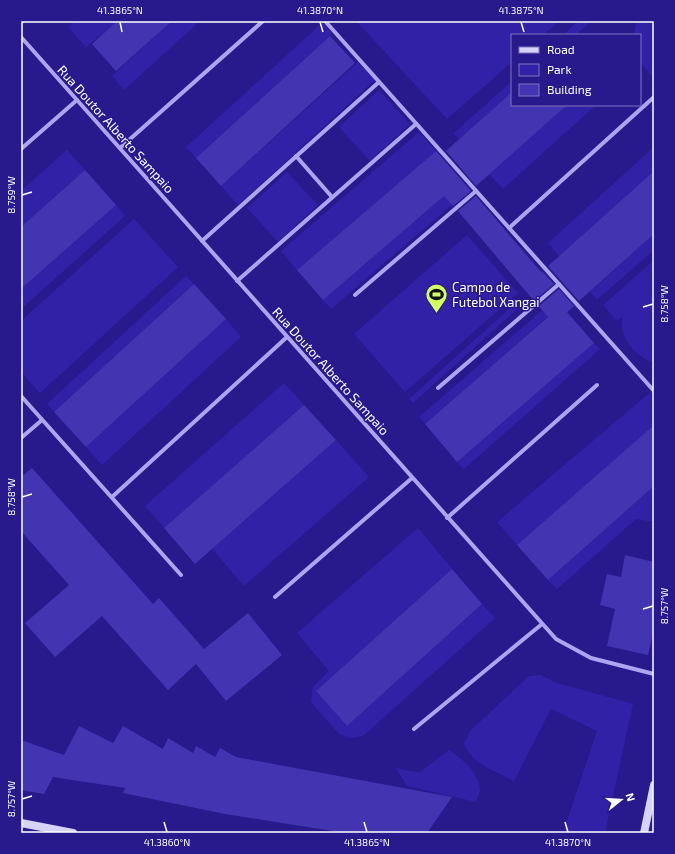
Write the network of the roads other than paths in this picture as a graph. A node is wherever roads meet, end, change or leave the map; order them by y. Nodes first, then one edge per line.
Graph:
1 (263, 21) edge
2 (324, 21) edge
3 (21, 37) edge
4 (379, 82) junction
5 (654, 97) edge
6 (77, 100) junction
7 (416, 124) junction
8 (120, 148) junction
9 (21, 149) edge
10 (296, 156) junction
11 (476, 191) junction
12 (332, 197) junction
13 (509, 228) junction
14 (202, 241) junction
15 (237, 281) junction
16 (559, 284) junction
17 (355, 295) dead end
18 (287, 337) junction
19 (596, 385) dead end
20 (438, 388) dead end
21 (654, 391) edge
22 (21, 396) edge
23 (42, 420) junction
24 (21, 438) edge
25 (412, 478) junction
26 (112, 497) junction
27 (447, 518) junction
28 (181, 575) dead end
29 (275, 597) dead end
30 (542, 624) junction
31 (654, 674) edge
32 (414, 729) dead end
33 (654, 788) edge
34 (21, 823) edge
35 (72, 833) edge
36 (644, 833) edge

1 - 8 street
2 - 4 street
3 - 6 street, Rua Doutor Alberto Sampaio
4 - 7 street
4 - 10 street
5 - 13 street
6 - 8 street, Rua Doutor Alberto Sampaio
6 - 9 street
7 - 11 street
7 - 12 street
8 - 14 street, Rua Doutor Alberto Sampaio
10 - 12 street
10 - 14 street
11 - 13 street
11 - 17 street
12 - 15 street
13 - 16 street
14 - 15 street, Rua Doutor Alberto Sampaio
15 - 18 street, Rua Doutor Alberto Sampaio
16 - 20 street
16 - 21 street
18 - 25 street, Rua Doutor Alberto Sampaio
18 - 26 street
19 - 27 street
22 - 23 street
23 - 24 street
23 - 26 street
25 - 27 street, Rua Doutor Alberto Sampaio
25 - 29 street
26 - 28 street
27 - 30 street, Rua Doutor Alberto Sampaio
30 - 31 street, Rua Doutor Alberto Sampaio
30 - 32 street
33 - 36 main road
34 - 35 main road

